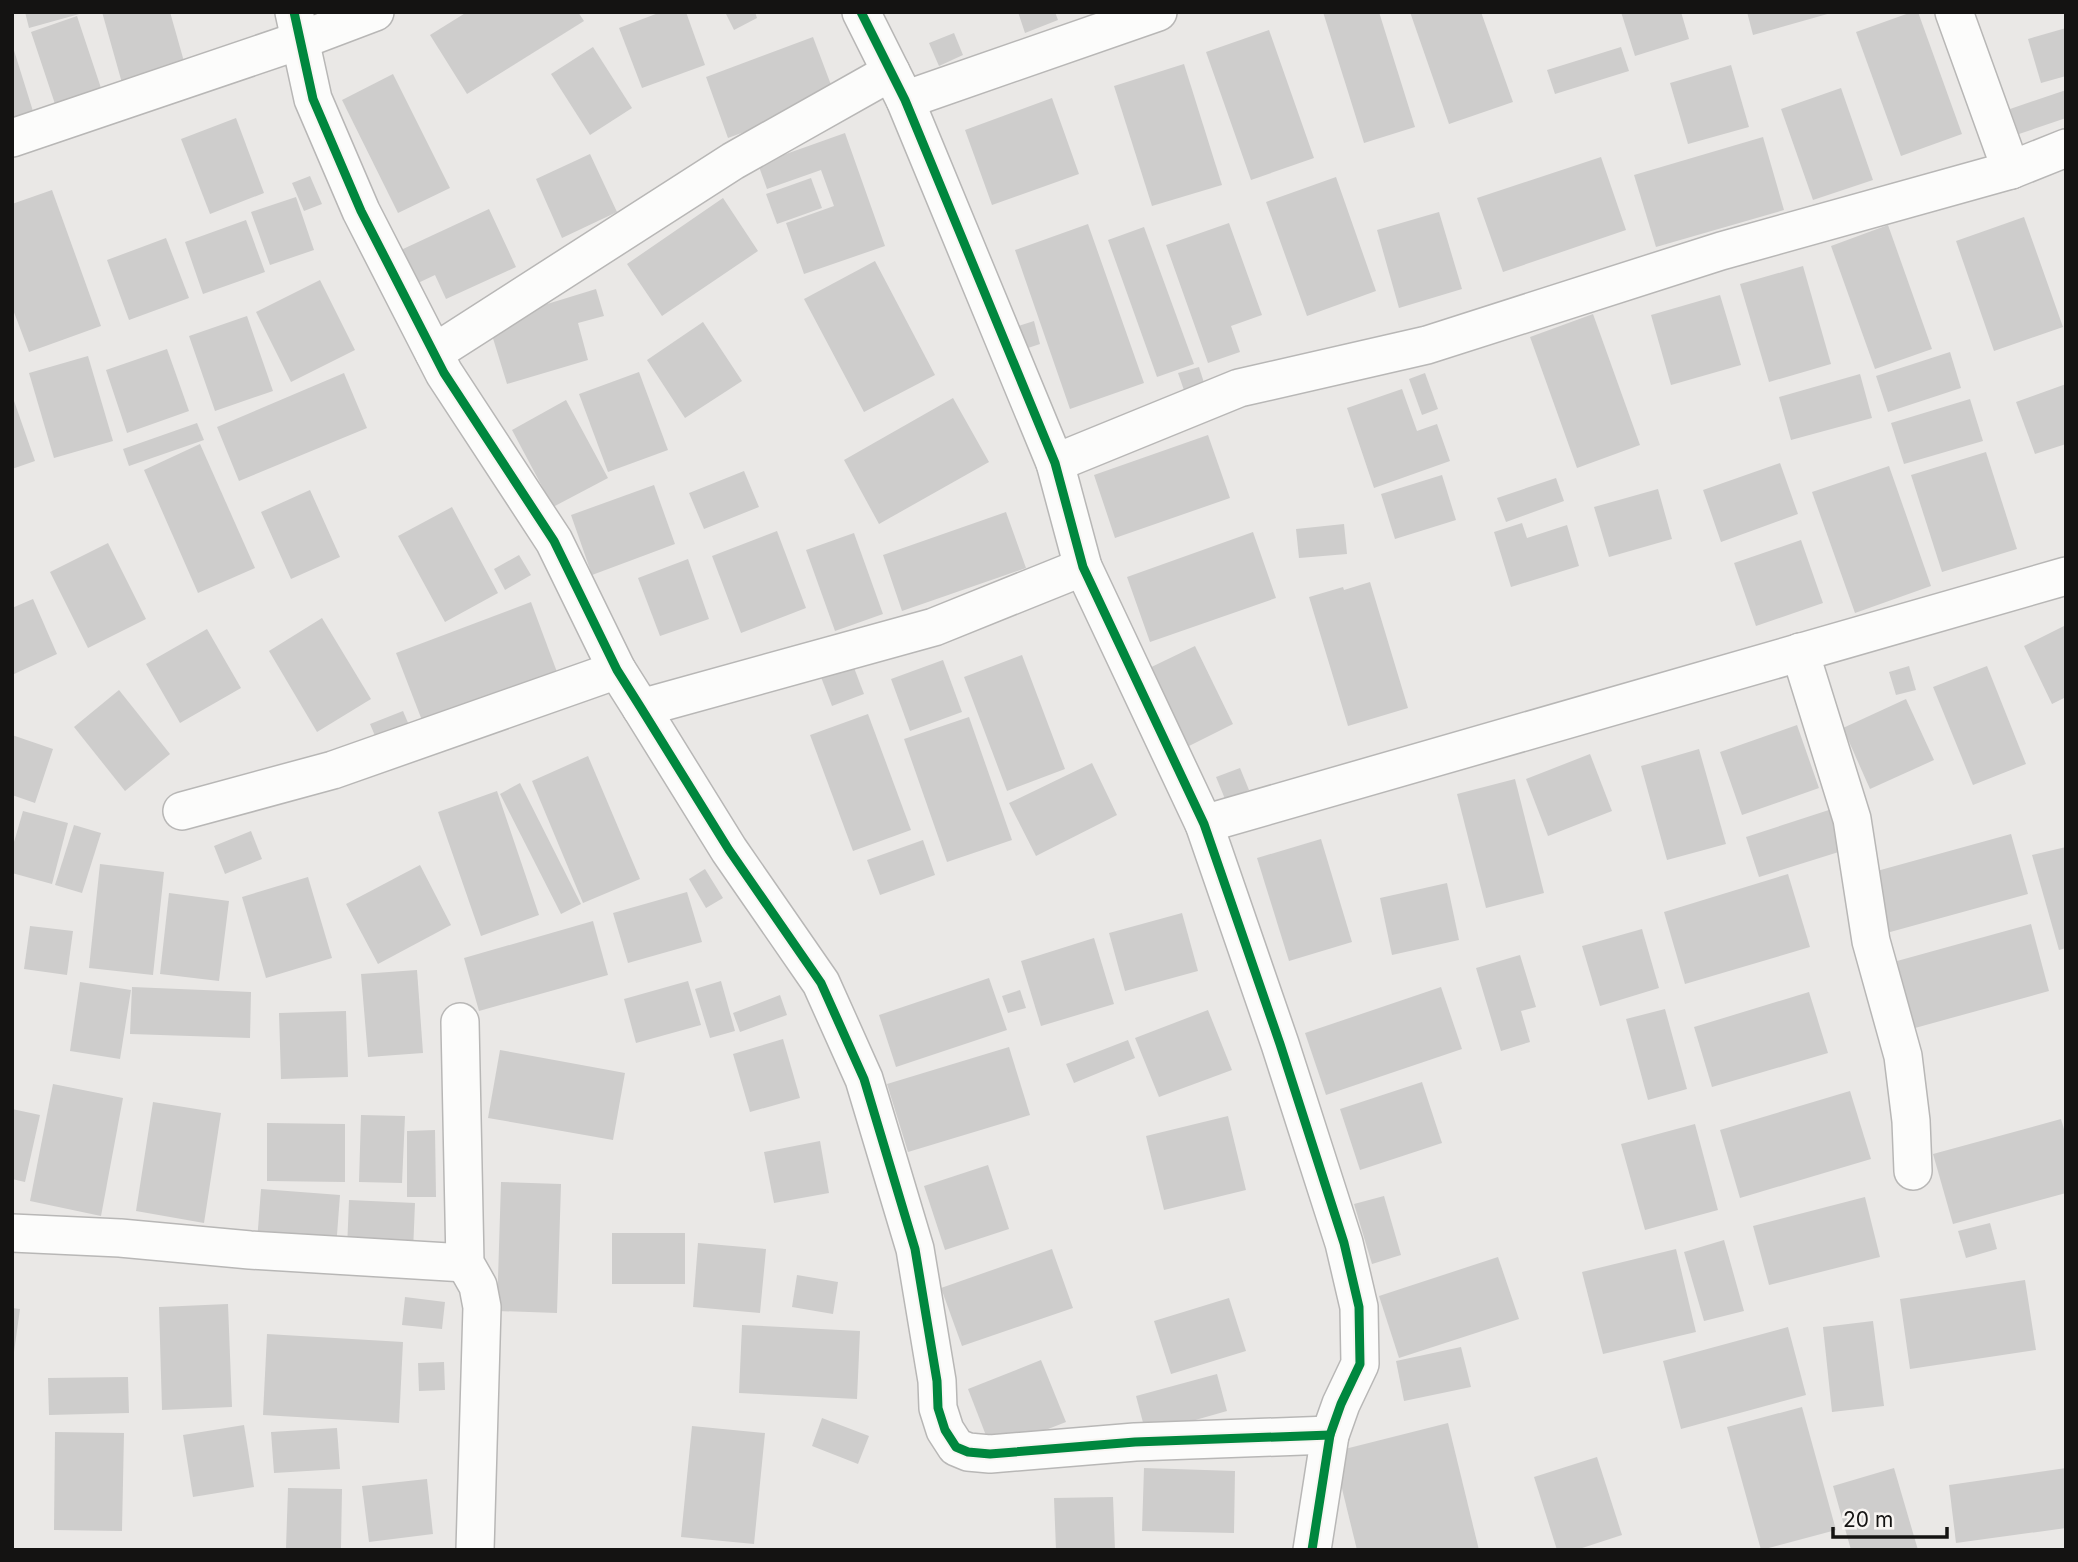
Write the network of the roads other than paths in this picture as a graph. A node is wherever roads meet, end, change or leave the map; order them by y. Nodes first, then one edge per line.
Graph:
1 (375, 12) edge
2 (861, 12) edge
3 (1158, 12) edge
4 (1954, 12) edge
5 (298, 26) edge
6 (898, 86) junction
7 (12, 138) edge
8 (2066, 148) edge
9 (2011, 170) junction
10 (434, 353) junction
11 (1055, 463) junction
12 (1083, 567) junction
13 (2066, 576) edge
14 (1800, 652) junction
15 (617, 670) junction
16 (641, 708) junction
17 (182, 810) dead end
18 (1204, 824) junction
19 (460, 1021) dead end
20 (1913, 1171) dead end
21 (12, 1233) edge
22 (465, 1264) junction
23 (1330, 1435) junction
24 (475, 1550) edge
25 (1312, 1550) edge

1 - 5 street
2 - 6 street
3 - 6 street
4 - 9 street
5 - 7 street
5 - 10 street
6 - 10 street
6 - 11 street
8 - 9 street
9 - 11 street
10 - 15 street
11 - 12 street
12 - 16 street
12 - 18 street
13 - 14 street
14 - 18 street
14 - 20 street
15 - 16 street
15 - 17 street
16 - 23 street
18 - 23 street
19 - 22 street
21 - 22 street
22 - 24 street
23 - 25 street

